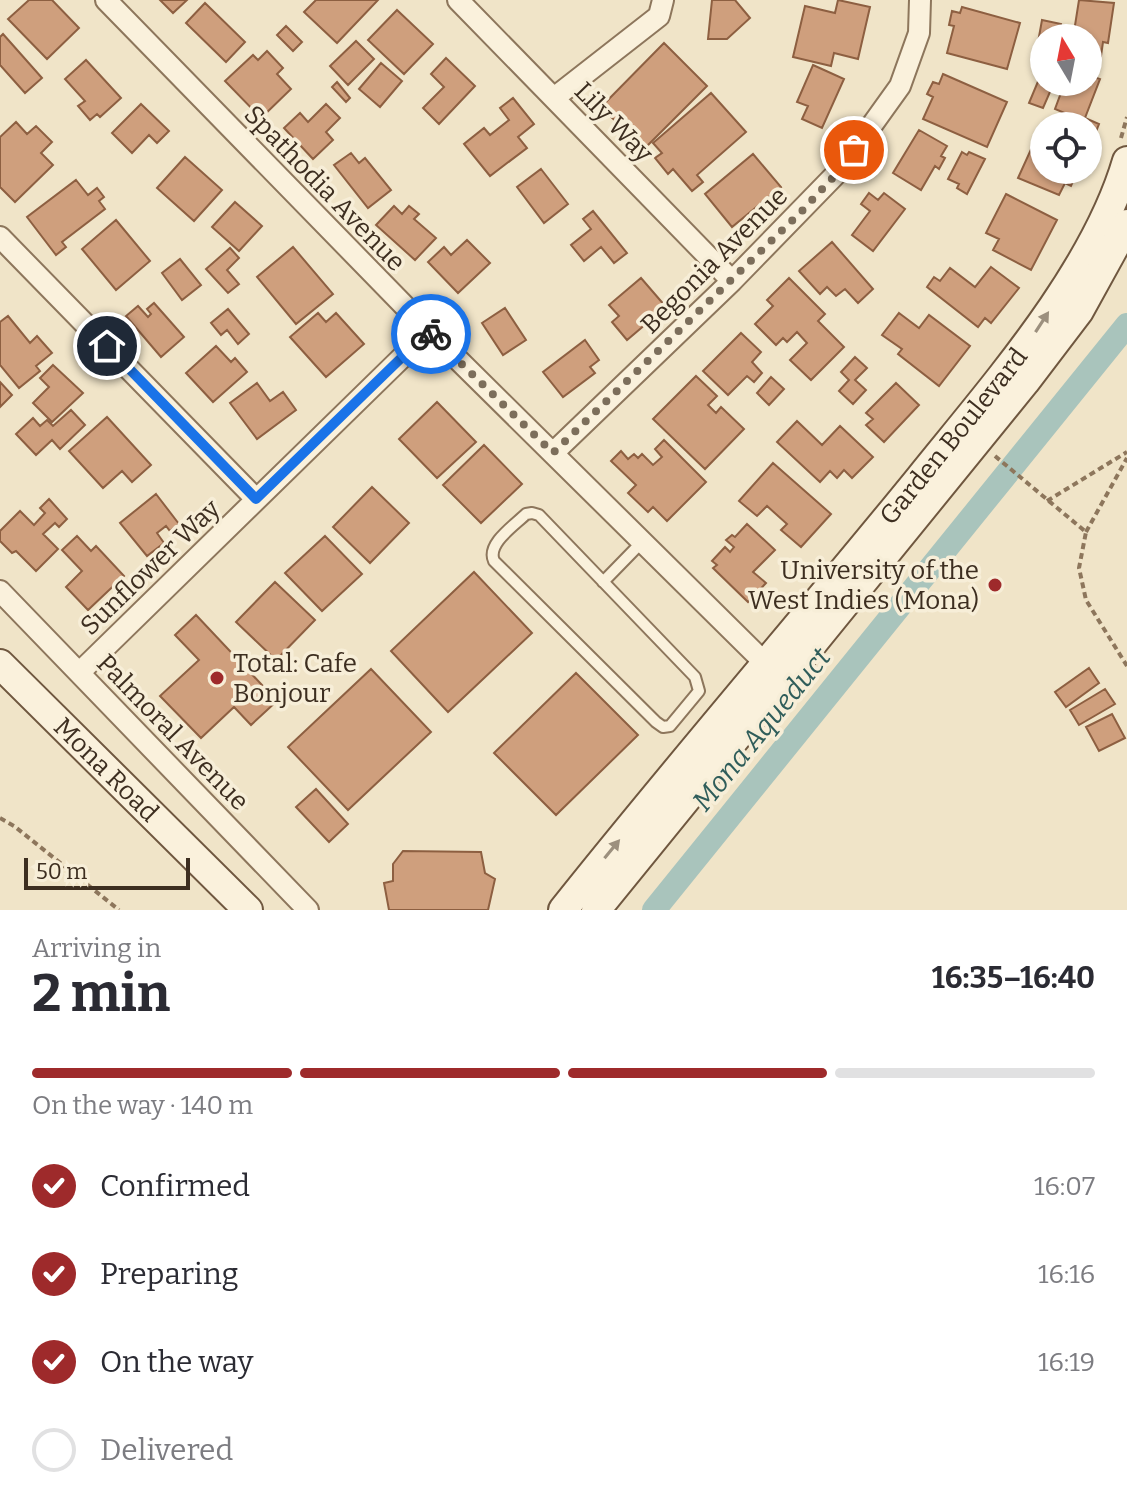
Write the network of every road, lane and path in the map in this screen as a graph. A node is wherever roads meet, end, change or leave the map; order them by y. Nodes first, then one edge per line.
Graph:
1 (106, 0) edge
2 (458, 0) edge
3 (663, 0) edge
4 (920, 0) edge
5 (554, 98) junction
6 (1127, 117) edge
7 (1124, 151) edge
8 (1127, 224) edge
9 (0, 237) edge
10 (732, 281) junction
11 (429, 331) junction
12 (1127, 452) edge
13 (553, 453) junction
14 (1127, 458) edge
15 (999, 460) dead end
16 (256, 499) junction
17 (1047, 501) junction
18 (1086, 532) junction
19 (641, 543) junction
20 (603, 582) junction
21 (0, 591) edge
22 (0, 664) edge
23 (1127, 666) edge
24 (774, 671) junction
25 (80, 672) junction
26 (0, 818) edge
27 (119, 910) edge
28 (248, 910) edge
29 (308, 910) edge
30 (563, 910) edge
31 (596, 910) edge

1 - 11 street, Spathodia Avenue
2 - 5 street, Lily Way
3 - 5 street
4 - 10 street, Begonia Avenue
5 - 10 street, Lily Way
6 - 7 path
24 -> 7 street, Garden Boulevard
8 - 24 street, Garden Boulevard
9 - 16 street
10 - 13 street, Begonia Avenue
11 - 13 street, Spathodia Avenue
11 - 16 street, Sunflower Way
12 - 17 path
13 - 19 street, Spathodia Avenue
14 - 18 path
15 - 17 path
16 - 25 street, Sunflower Way
17 - 18 path
18 - 23 path
19 - 20 lane
19 - 24 street, Spathodia Avenue
20 - 20 lane
21 - 25 street, Palmoral Avenue
22 - 28 street, Mona Road
30 -> 24 street, Garden Boulevard
24 - 31 street, Garden Boulevard
25 - 29 street, Palmoral Avenue
26 - 27 path

